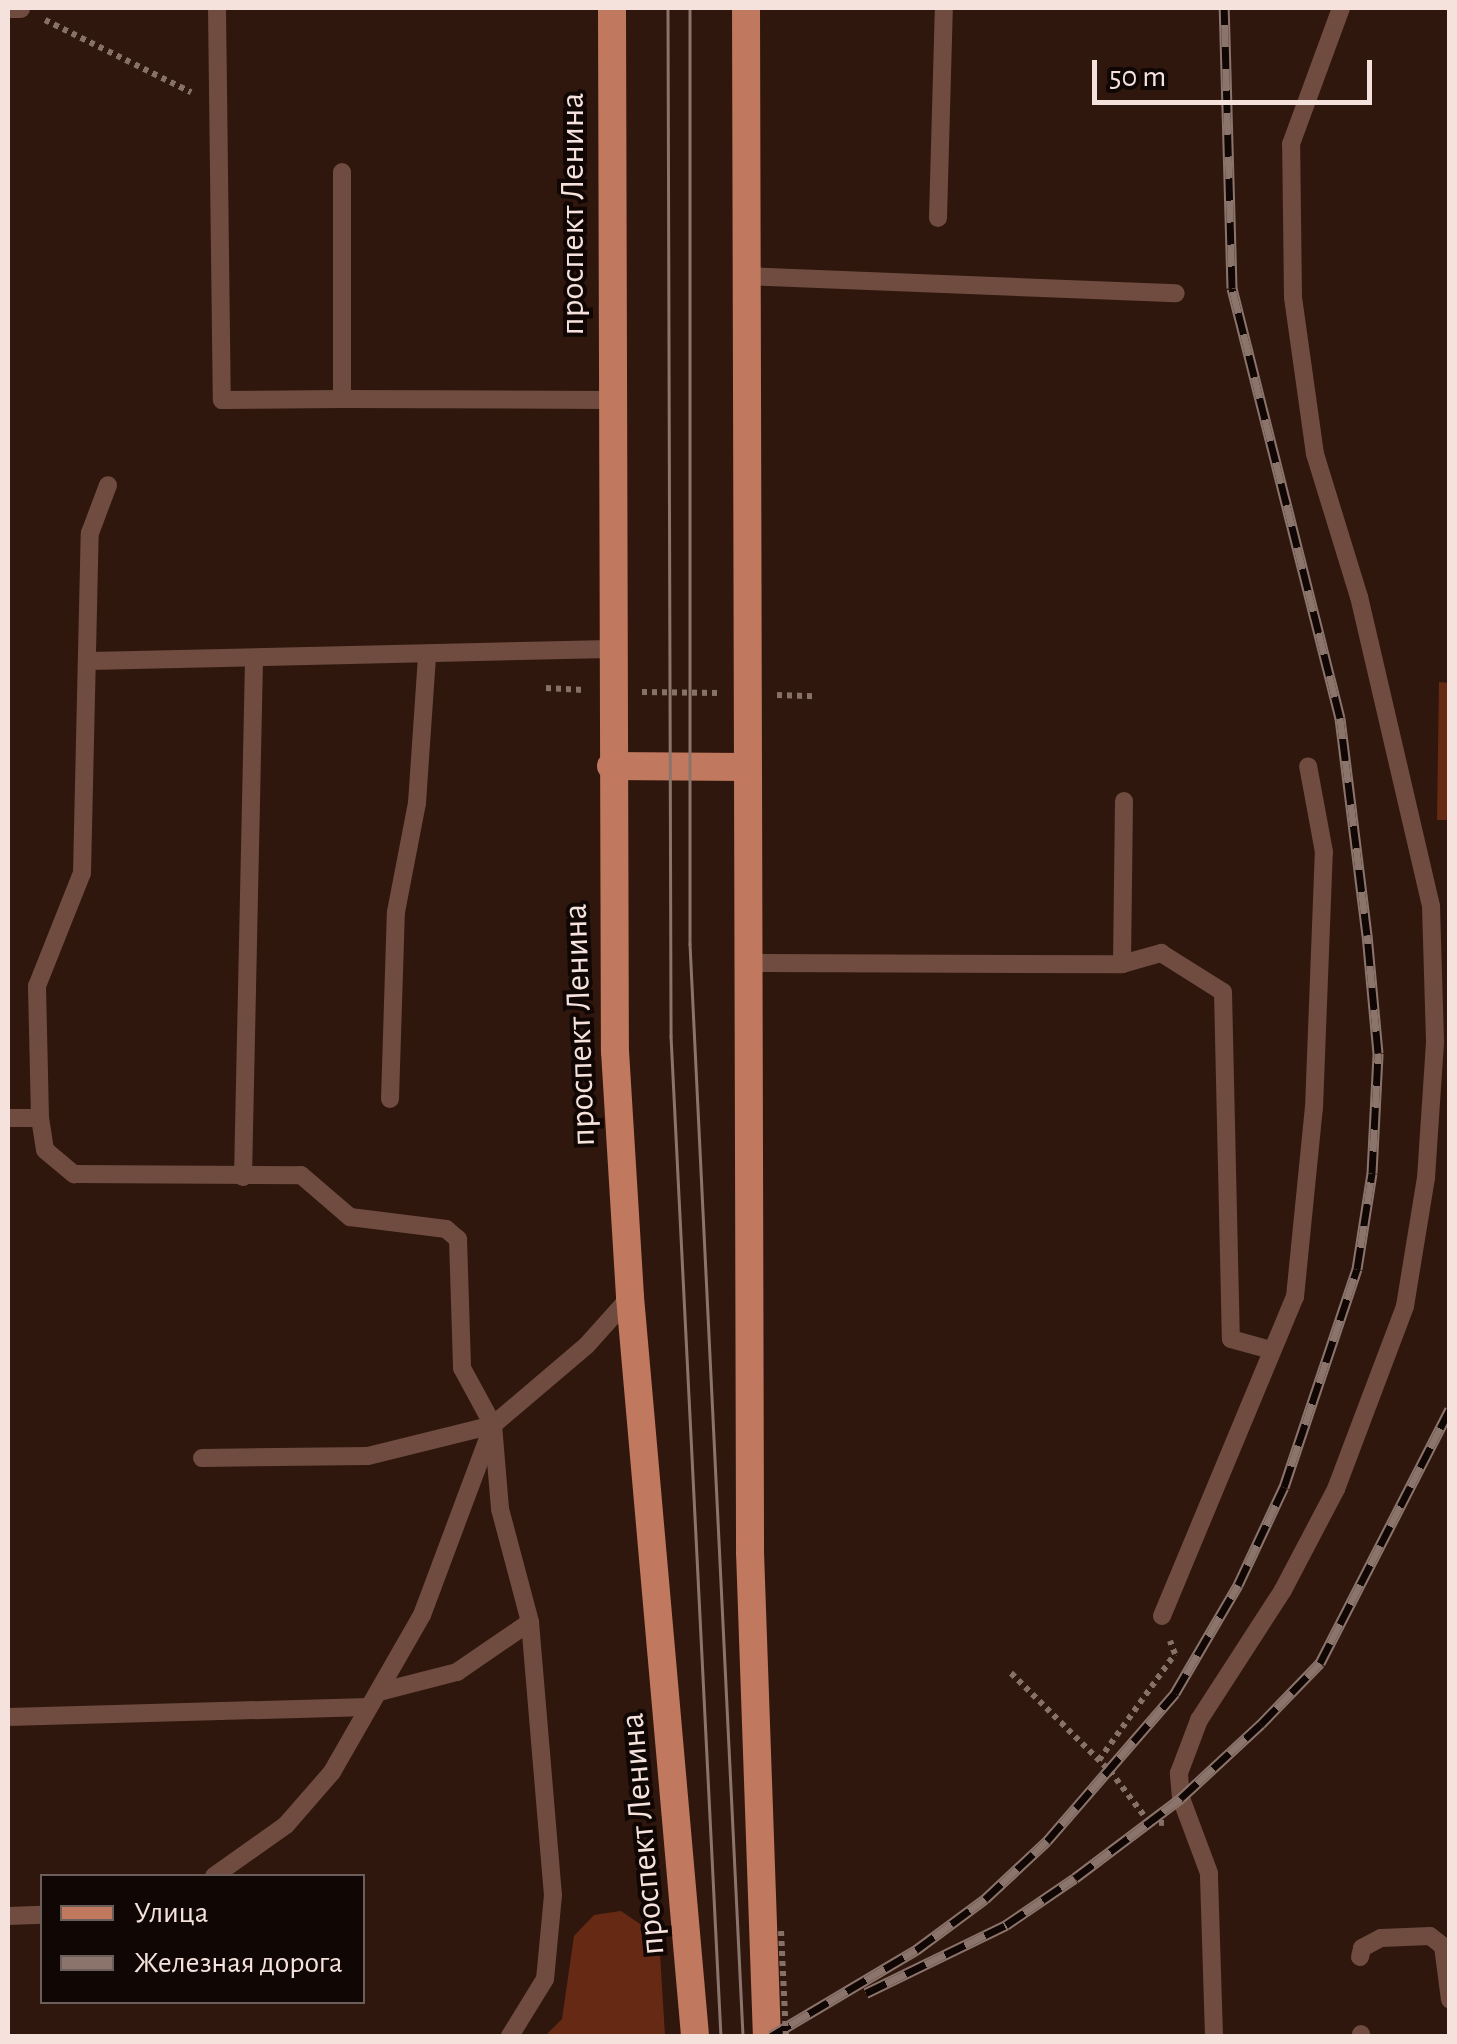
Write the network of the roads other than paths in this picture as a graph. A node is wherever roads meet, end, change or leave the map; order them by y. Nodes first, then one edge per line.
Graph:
1 (217, 8) edge
2 (612, 8) edge
3 (746, 8) edge
4 (944, 8) edge
5 (1341, 8) edge
6 (8, 9) edge
7 (21, 9) edge
8 (342, 172) dead end
9 (938, 218) dead end
10 (746, 276) junction
11 (1176, 294) dead end
12 (342, 399) junction
13 (610, 400) junction
14 (108, 486) dead end
15 (610, 649) junction
16 (427, 656) junction
17 (254, 660) junction
18 (90, 661) junction
19 (610, 766) junction
20 (1308, 766) dead end
21 (746, 767) junction
22 (1124, 801) dead end
23 (748, 963) junction
24 (1122, 964) junction
25 (390, 1098) dead end
26 (8, 1118) edge
27 (40, 1118) junction
28 (243, 1177) junction
29 (630, 1297) junction
30 (1271, 1350) junction
31 (493, 1425) junction
32 (202, 1458) dead end
33 (1162, 1616) road end
34 (530, 1622) junction
35 (374, 1700) junction
36 (8, 1716) edge
37 (217, 1874) edge
38 (40, 1915) edge
39 (8, 1916) edge
40 (1360, 1957) dead end
41 (1450, 2000) edge
42 (510, 2036) edge
43 (695, 2036) edge
44 (767, 2036) edge
45 (1214, 2036) edge

1 - 12 lane
2 - 13 main road, проспект Ленина
3 - 10 main road
4 - 9 lane
5 - 45 lane
6 - 7 lane
8 - 12 lane
10 - 11 lane
10 - 21 main road
12 - 13 lane
13 - 15 main road, проспект Ленина
14 - 18 lane
15 - 16 lane
15 - 19 main road, проспект Ленина
16 - 17 lane
16 - 25 lane
17 - 18 lane
17 - 28 lane
18 - 27 lane
19 - 21 main road
19 - 29 main road, проспект Ленина
20 - 30 lane
21 - 23 main road
22 - 24 lane
23 - 24 lane
23 - 44 main road
24 - 30 lane
26 - 27 lane
27 - 28 lane
28 - 31 lane
29 - 31 lane
29 - 43 main road, проспект Ленина
30 - 33 lane
31 - 32 lane
31 - 34 lane
31 - 35 lane
34 - 35 lane
34 - 42 lane
35 - 36 lane
35 - 37 lane
38 - 39 lane
40 - 41 lane

